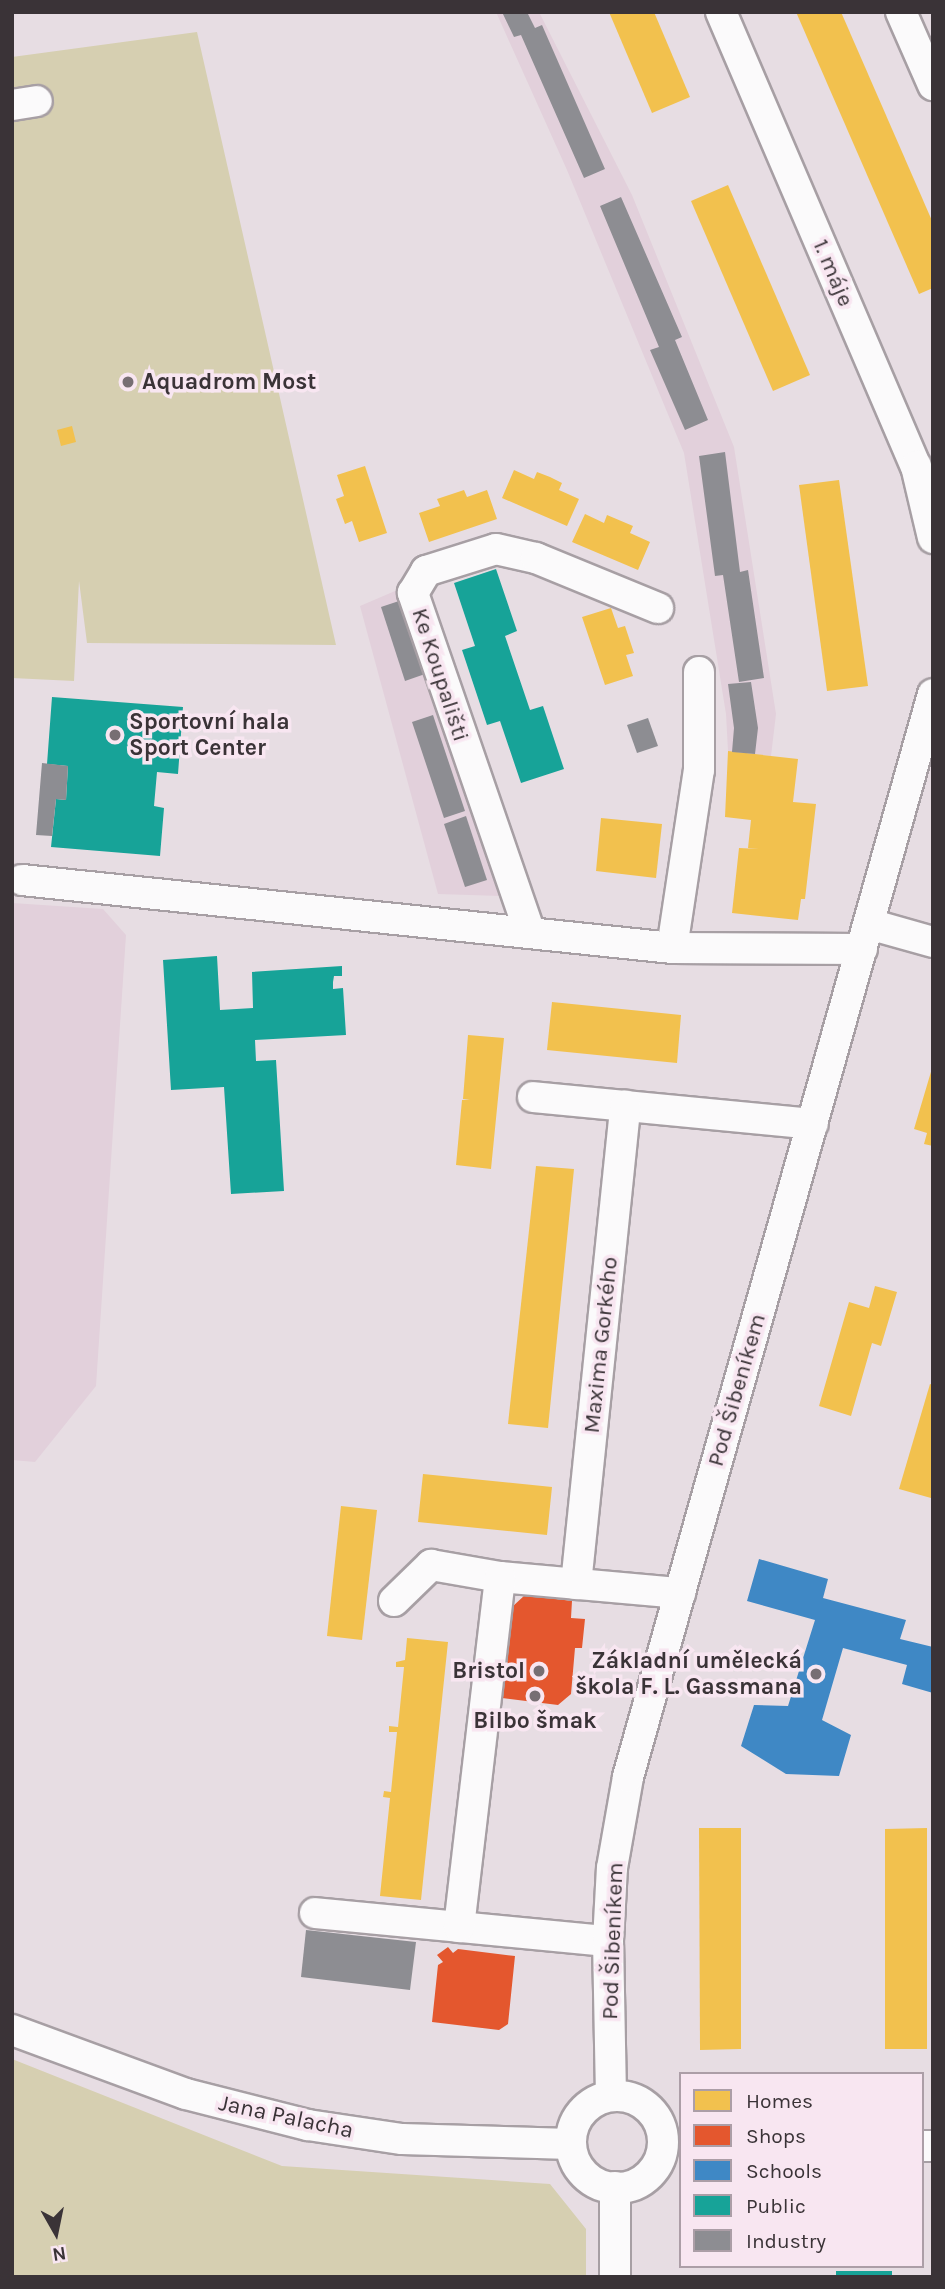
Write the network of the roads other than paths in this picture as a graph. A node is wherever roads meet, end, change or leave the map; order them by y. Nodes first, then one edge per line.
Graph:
1 (721, 12) edge
2 (901, 12) edge
3 (933, 85) edge
4 (933, 538) edge
5 (658, 608) dead end
6 (699, 672) dead end
7 (933, 694) edge
8 (22, 880) dead end
9 (530, 933) junction
10 (866, 936) junction
11 (933, 942) edge
12 (672, 948) junction
13 (533, 1097) dead end
14 (625, 1106) junction
15 (813, 1124) junction
16 (500, 1577) junction
17 (576, 1584) junction
18 (680, 1593) junction
19 (394, 1601) dead end
20 (314, 1913) dead end
21 (459, 1927) junction
22 (608, 1941) junction
23 (12, 2030) edge
24 (611, 2096) junction
25 (571, 2144) junction
26 (672, 2147) edge
27 (615, 2187) junction
28 (615, 2277) edge

1 - 4 street, 1. máje
2 - 3 street
5 - 9 street, Ke Koupališti
6 - 12 street
7 - 10 street, Pod Šibeníkem
8 - 9 street
9 - 12 street
10 - 11 street
10 - 12 street
10 - 15 street, Pod Šibeníkem
13 - 14 street
14 - 15 street
14 - 17 street, Maxima Gorkého
15 - 18 street, Pod Šibeníkem
16 - 17 street
16 - 19 street
16 - 21 street
17 - 18 street
18 - 22 street, Pod Šibeníkem
20 - 21 street
21 - 22 street
22 - 24 street, Pod Šibeníkem
23 - 25 street, Jana Palacha
24 - 25 street
24 - 26 street
25 - 27 street
26 - 27 street
27 - 28 street

